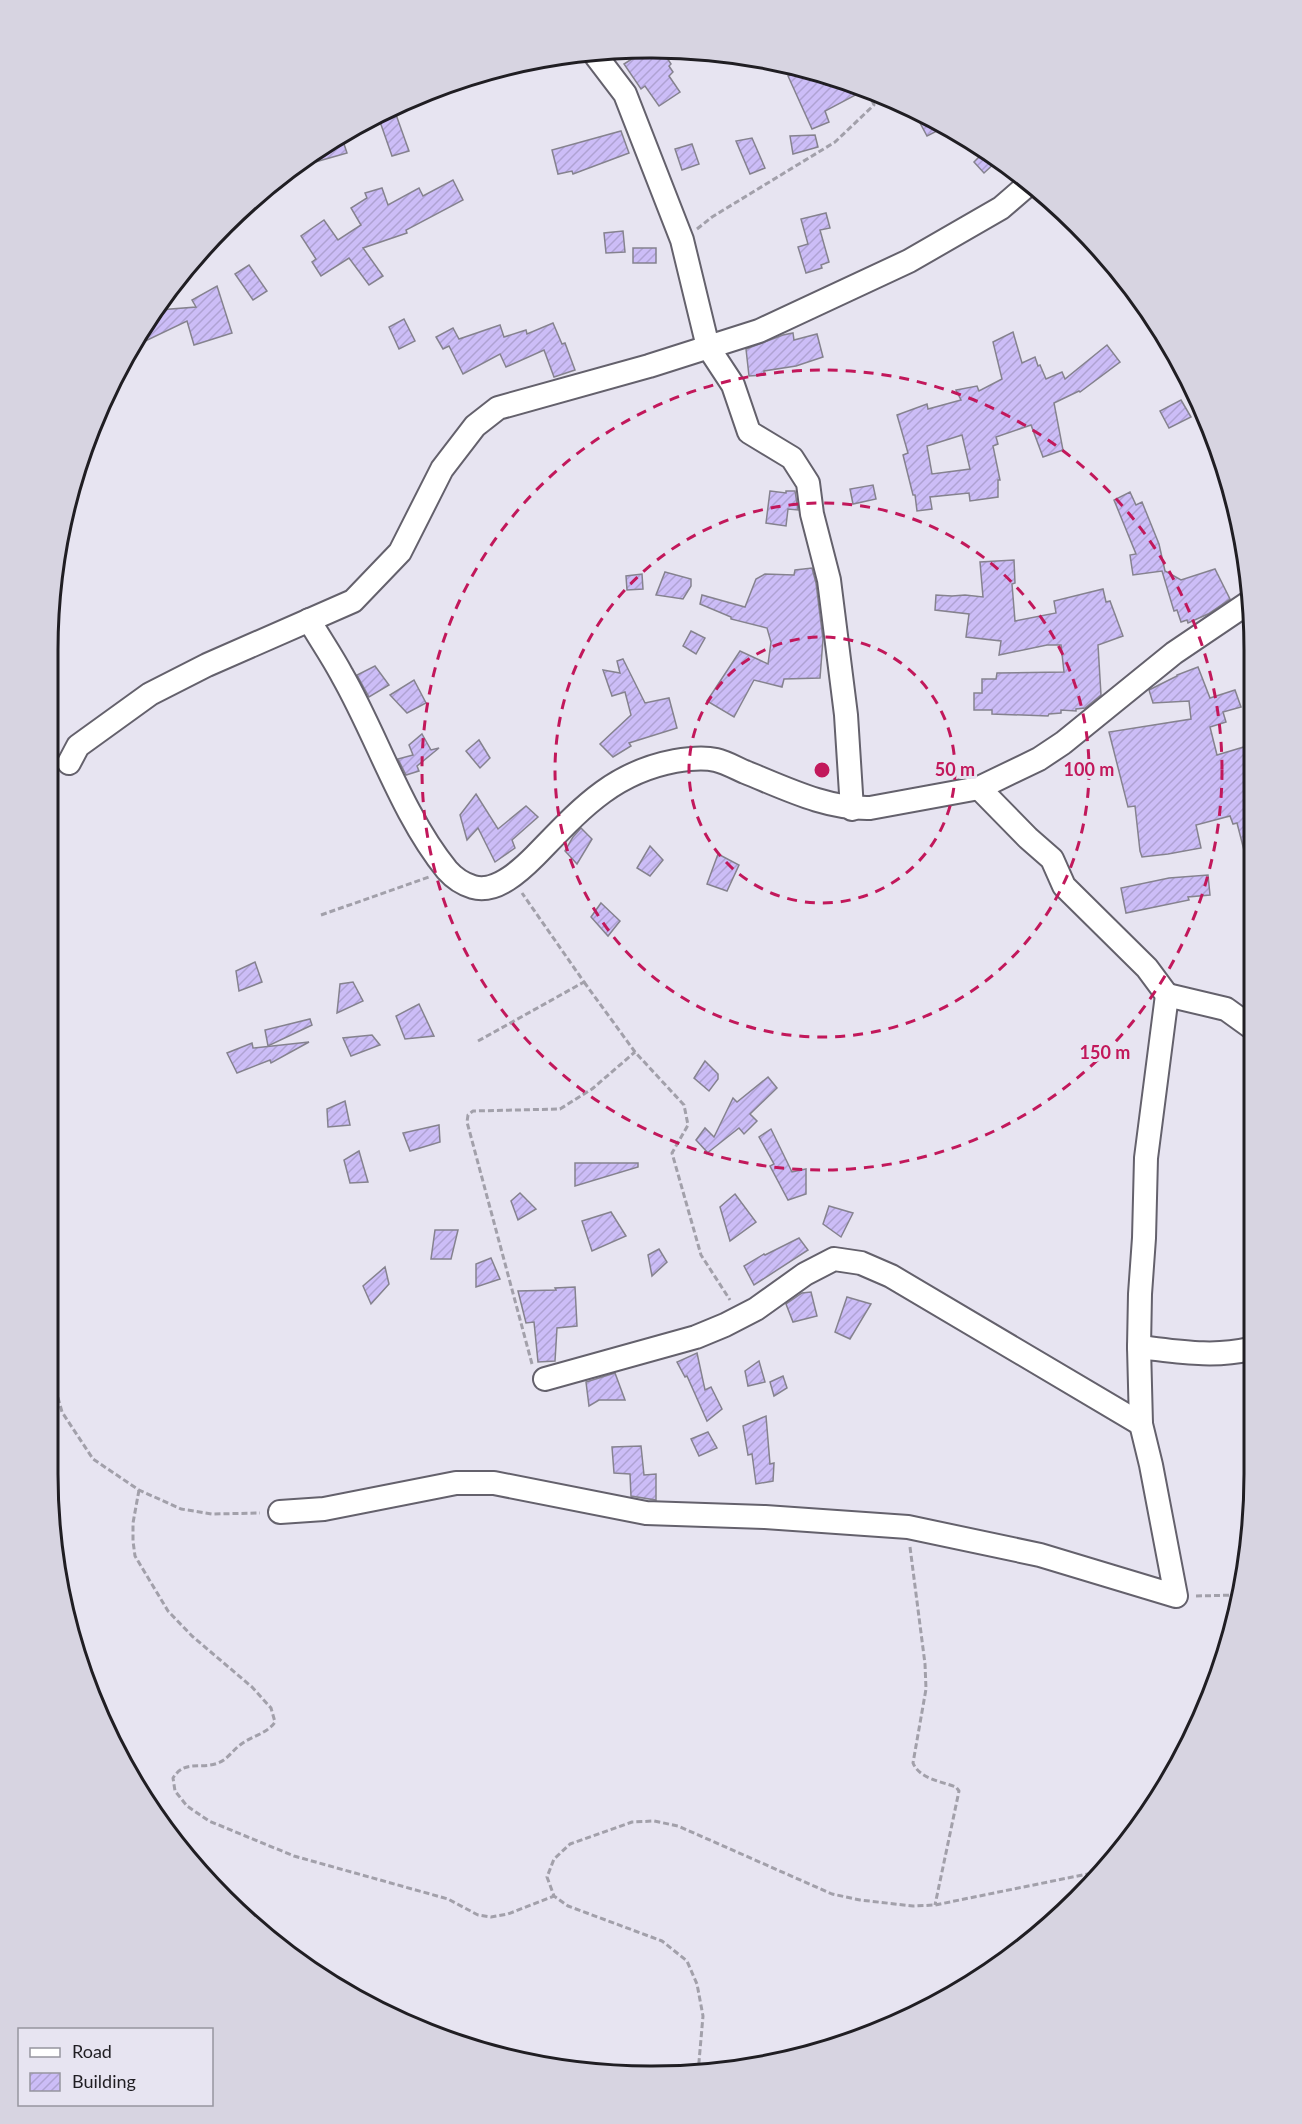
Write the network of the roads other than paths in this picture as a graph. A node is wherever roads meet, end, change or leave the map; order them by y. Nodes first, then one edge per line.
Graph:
1 (600, 61) edge
2 (1022, 190) edge
3 (708, 346) junction
4 (1242, 607) edge
5 (309, 620) junction
6 (69, 764) dead end
7 (979, 788) junction
8 (852, 809) junction
9 (1167, 995) junction
10 (1244, 1022) edge
11 (1139, 1347) junction
12 (1244, 1350) edge
13 (544, 1379) road end
14 (1141, 1424) junction
15 (280, 1512) road end

1 - 3 street
2 - 3 street
3 - 5 street
3 - 8 street
4 - 7 street
5 - 6 street
5 - 8 street
7 - 8 street
7 - 9 street
9 - 10 street
9 - 11 street
11 - 12 street
11 - 14 street
13 - 14 street
14 - 15 street

